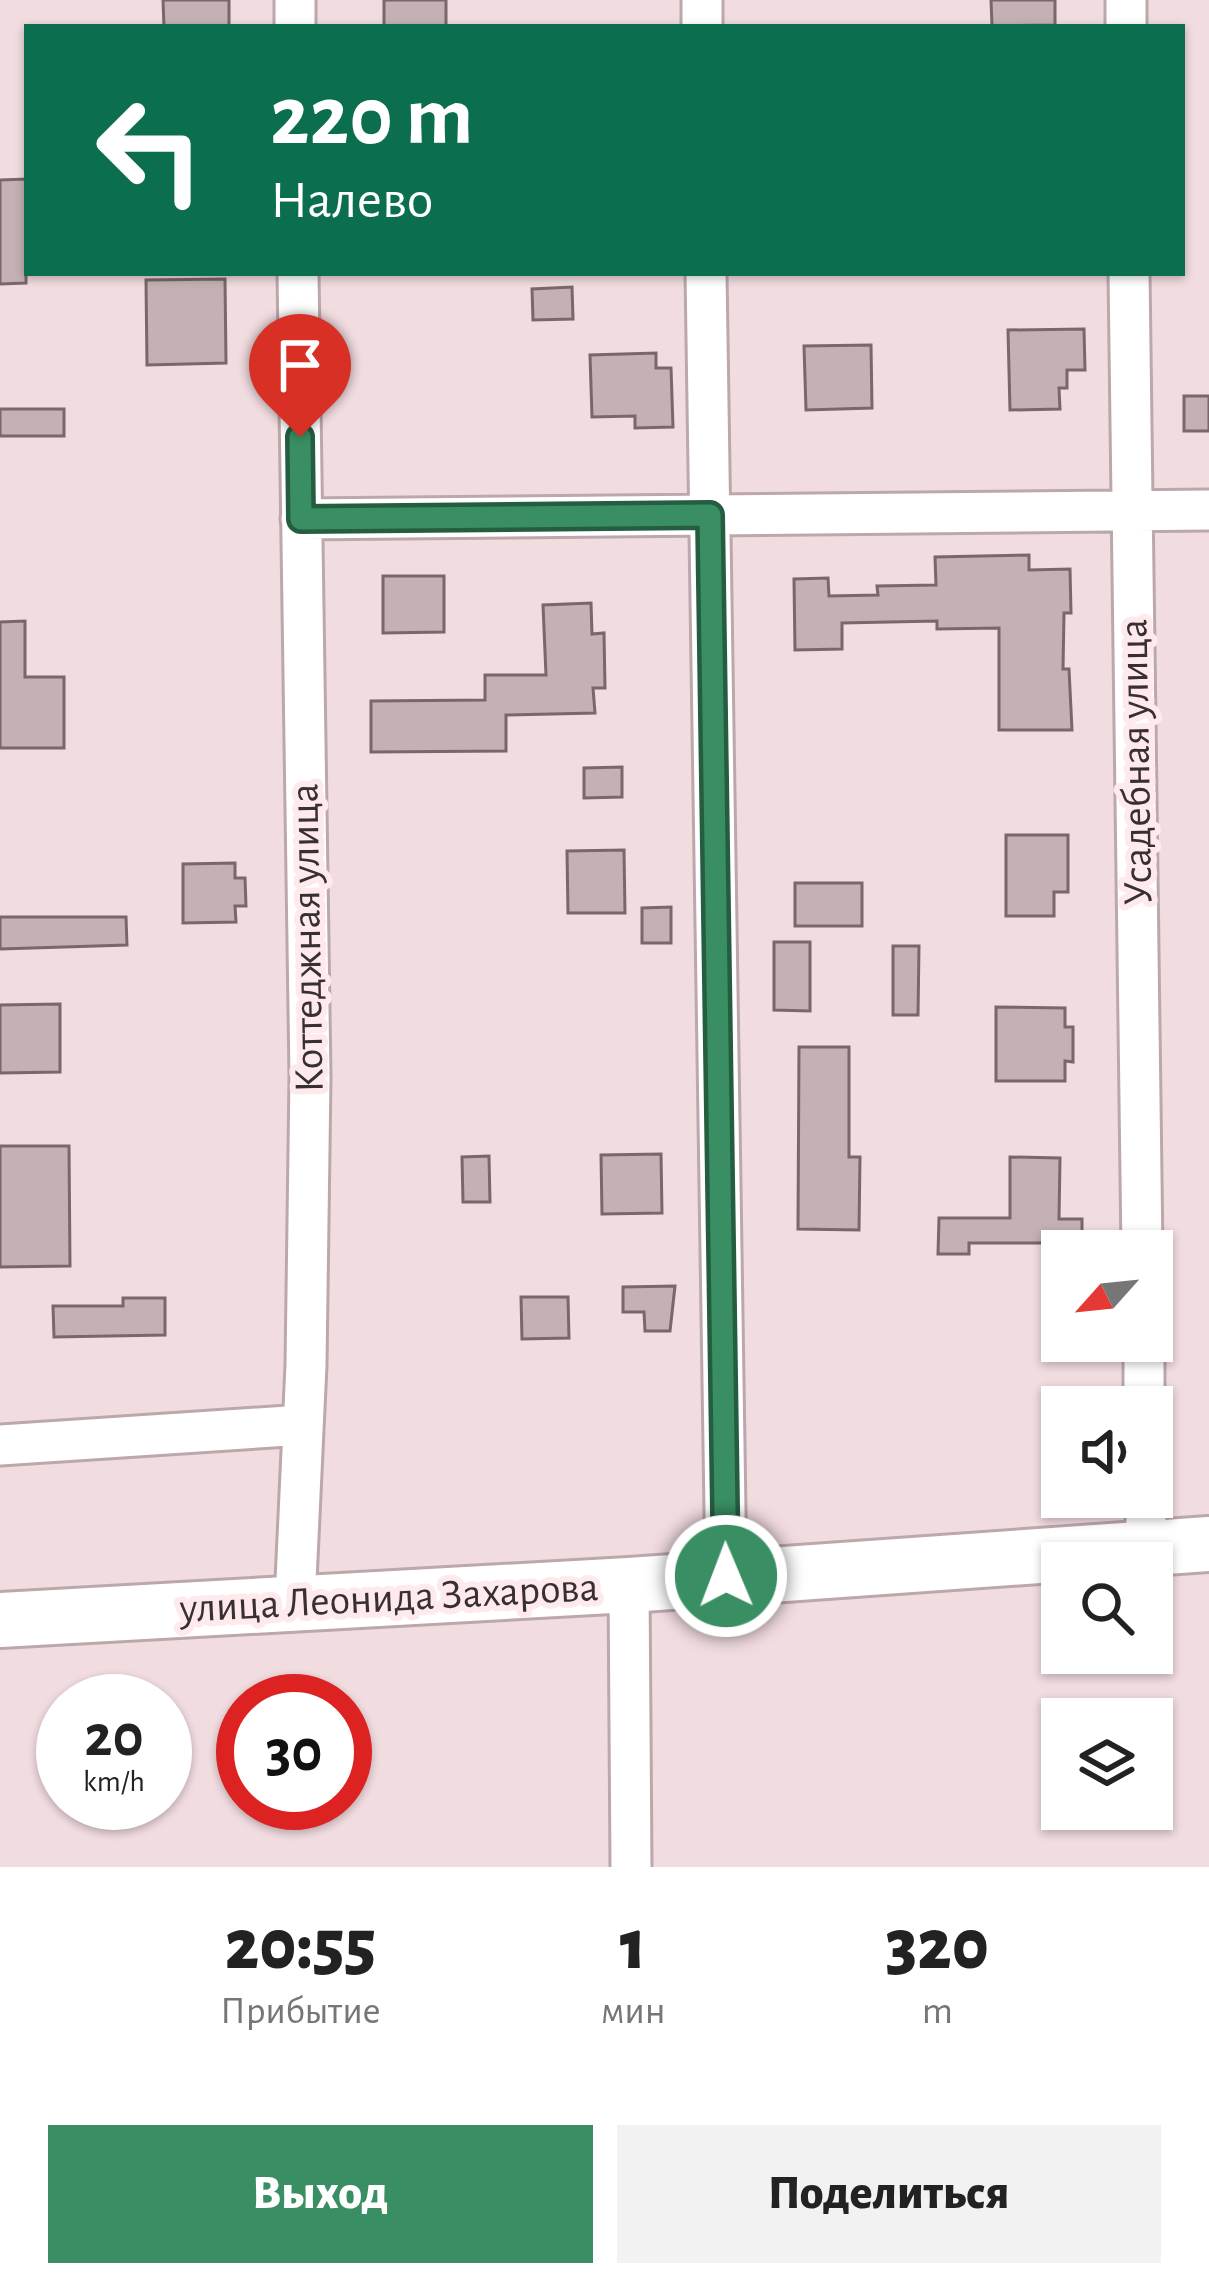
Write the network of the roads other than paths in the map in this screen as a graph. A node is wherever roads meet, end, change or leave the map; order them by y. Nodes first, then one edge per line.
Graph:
1 (298, 276) edge
2 (706, 276) edge
3 (1129, 276) edge
4 (1209, 510) edge
5 (1132, 511) junction
6 (710, 515) junction
7 (301, 519) junction
8 (1142, 1230) edge
9 (303, 1424) junction
10 (0, 1445) edge
11 (1146, 1523) edge
12 (1209, 1544) edge
13 (726, 1576) junction
14 (629, 1585) junction
15 (295, 1602) junction
16 (0, 1620) edge
17 (631, 1867) edge

1 - 7 street, Коттеджная улица
2 - 6 street
3 - 5 street, Усадебная улица
4 - 5 street
5 - 6 street
5 - 8 street, Усадебная улица
6 - 7 street
6 - 13 street
7 - 9 street, Коттеджная улица
9 - 10 street
9 - 15 street, Коттеджная улица
11 - 12 main road, улица Леонида Захарова
11 - 13 main road, улица Леонида Захарова
13 - 14 main road, улица Леонида Захарова
14 - 15 main road, улица Леонида Захарова
14 - 17 street
15 - 16 main road, улица Леонида Захарова

